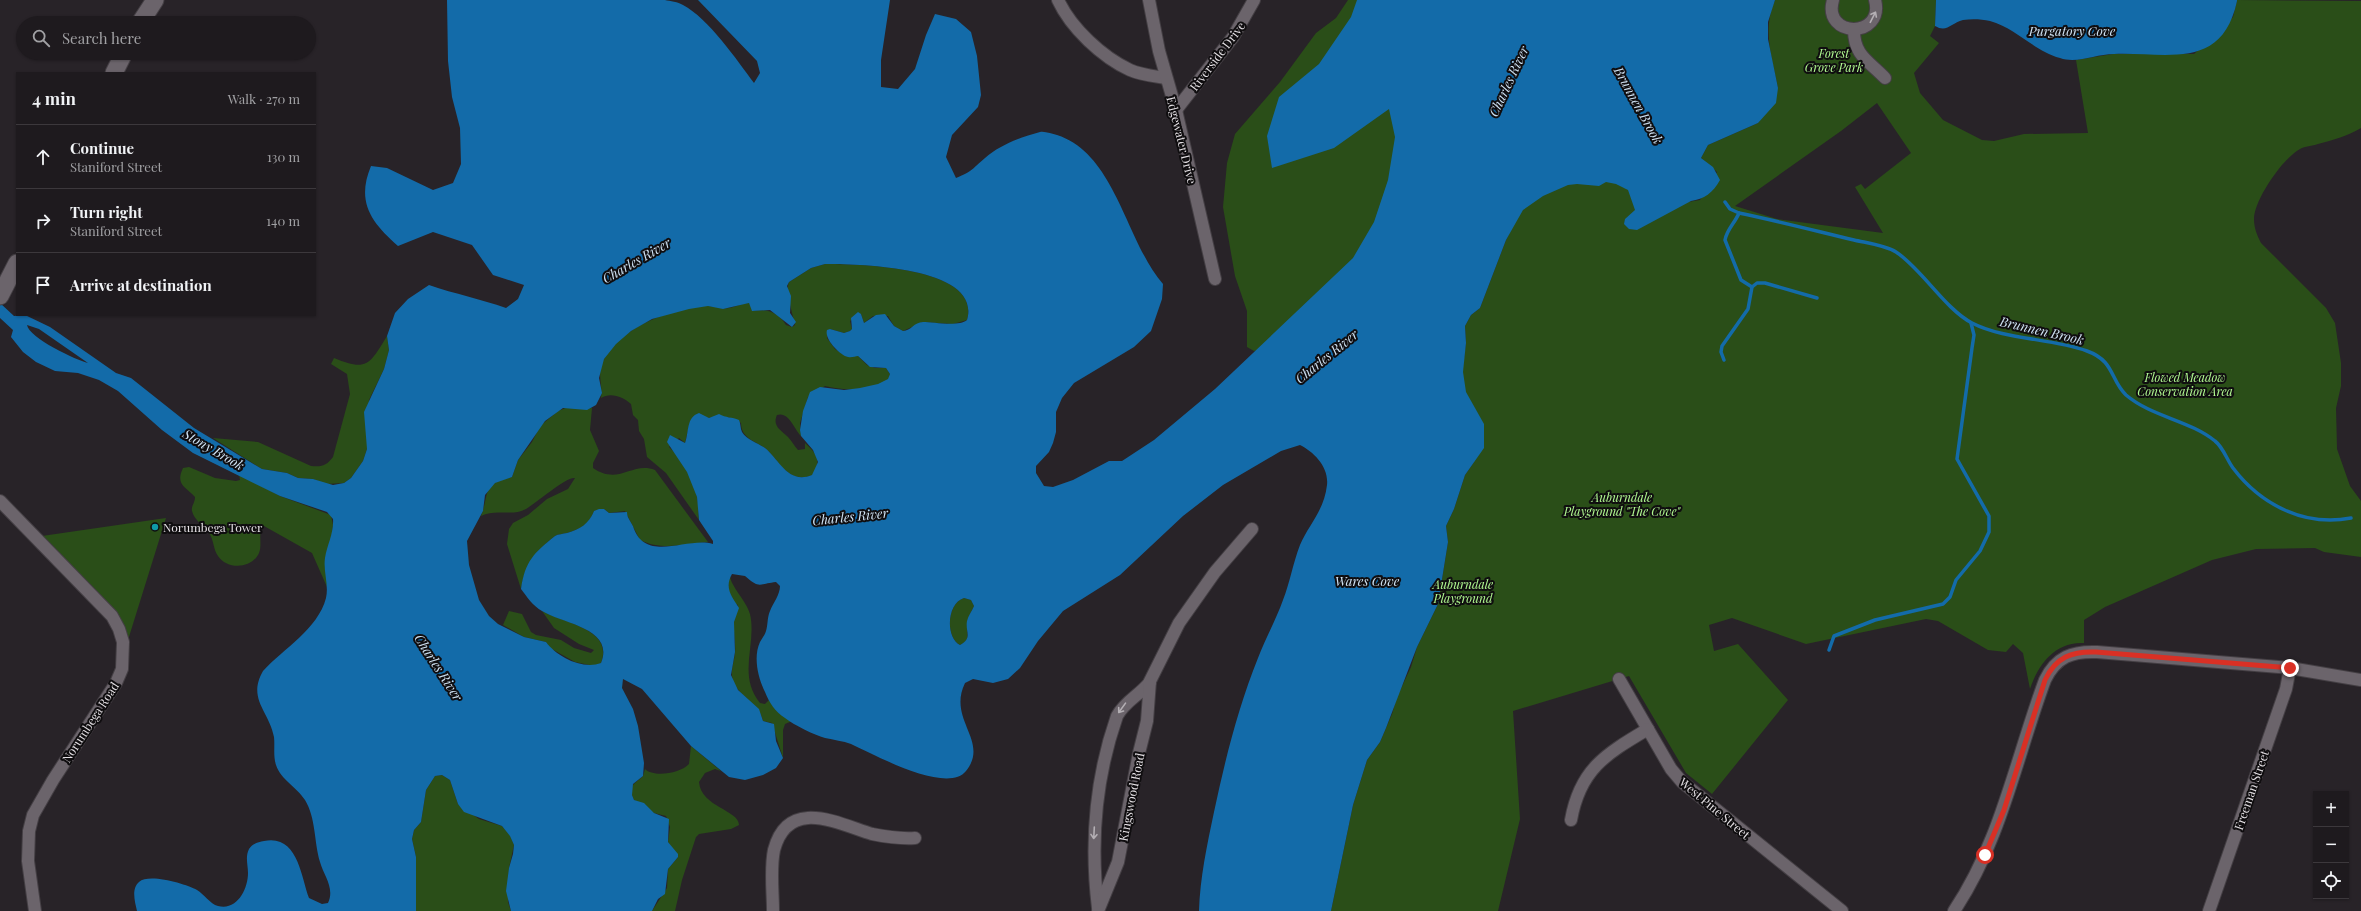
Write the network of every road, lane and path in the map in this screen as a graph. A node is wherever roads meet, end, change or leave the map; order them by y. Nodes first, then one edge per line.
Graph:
1 (155, 0) edge
2 (1058, 0) edge
3 (1149, 0) edge
4 (1254, 0) edge
5 (1833, 0) edge
6 (1875, 0) edge
7 (145, 16) edge
8 (1854, 30) junction
9 (120, 60) edge
10 (114, 72) edge
11 (1166, 78) junction
12 (1885, 78) dead end
13 (1176, 110) junction
14 (16, 265) edge
15 (1215, 279) dead end
16 (3, 291) edge
17 (0, 501) edge
18 (1252, 529) dead end
19 (2290, 668) junction
20 (1619, 679) dead end
21 (2361, 680) edge
22 (1150, 682) junction
23 (1648, 729) junction
24 (1570, 820) dead end
25 (915, 838) dead end
26 (1098, 910) edge
27 (35, 911) edge
28 (773, 911) edge
29 (1842, 911) edge
30 (1954, 911) edge
31 (2209, 911) edge

1 - 7 main road
2 - 11 street
3 - 11 street, Edgewater Drive
4 - 13 street, Riverside Drive
5 - 8 street
8 -> 6 street
8 - 12 street
9 - 10 main road
11 - 13 street, Edgewater Drive
13 - 15 street, Edgewater Drive
14 - 16 main road
17 - 27 street, Norumbega Road
18 - 22 street, Kingswood Road
19 - 21 street
19 - 30 street
19 - 31 street, Freeman Street
20 - 23 street, West Pine Street
22 - 26 street, Kingswood Road
22 -> 26 street, Kingswood Road
23 - 24 street
23 - 29 street, West Pine Street
25 - 28 street

